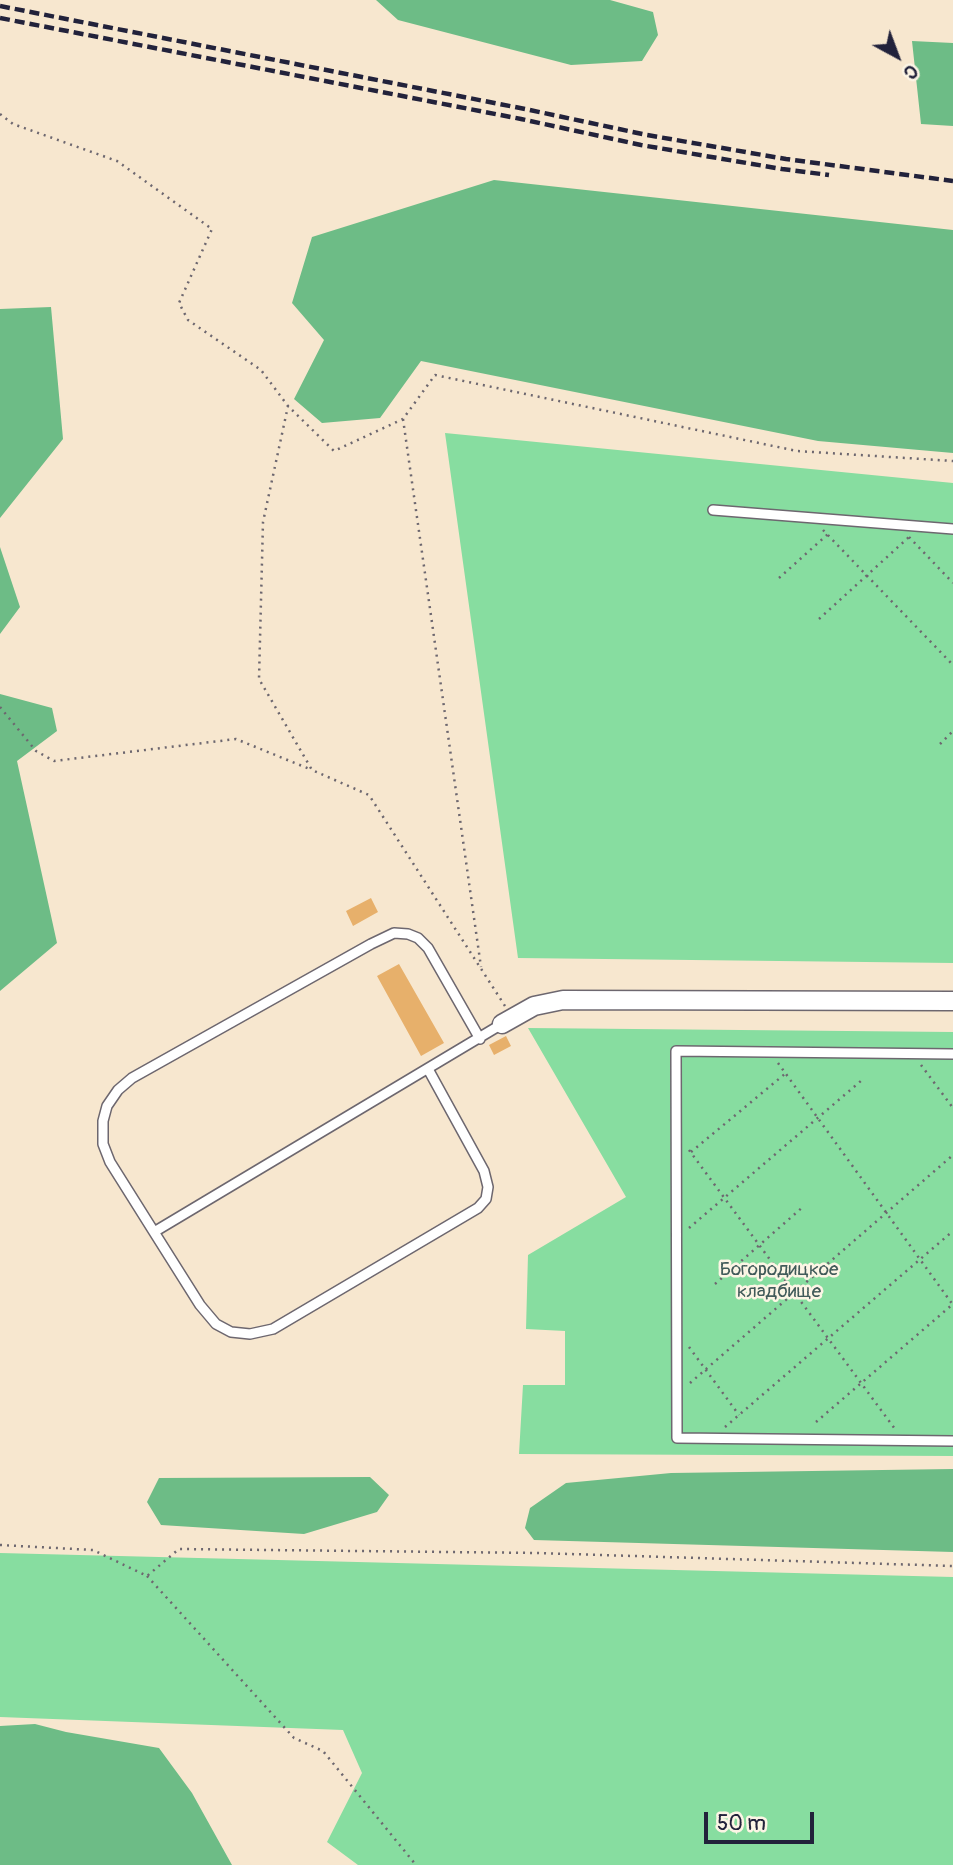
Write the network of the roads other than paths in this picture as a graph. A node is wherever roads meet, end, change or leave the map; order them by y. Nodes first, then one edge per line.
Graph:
1 (713, 510) dead end
2 (953, 529) edge
3 (953, 1001) edge
4 (507, 1021) joint
5 (480, 1039) junction
6 (953, 1054) edge
7 (428, 1069) junction
8 (154, 1232) junction
9 (953, 1441) edge

1 - 2 lane
3 - 4 street
4 - 5 lane
5 - 7 lane
5 - 8 lane
6 - 9 lane
7 - 8 lane
7 - 8 lane

